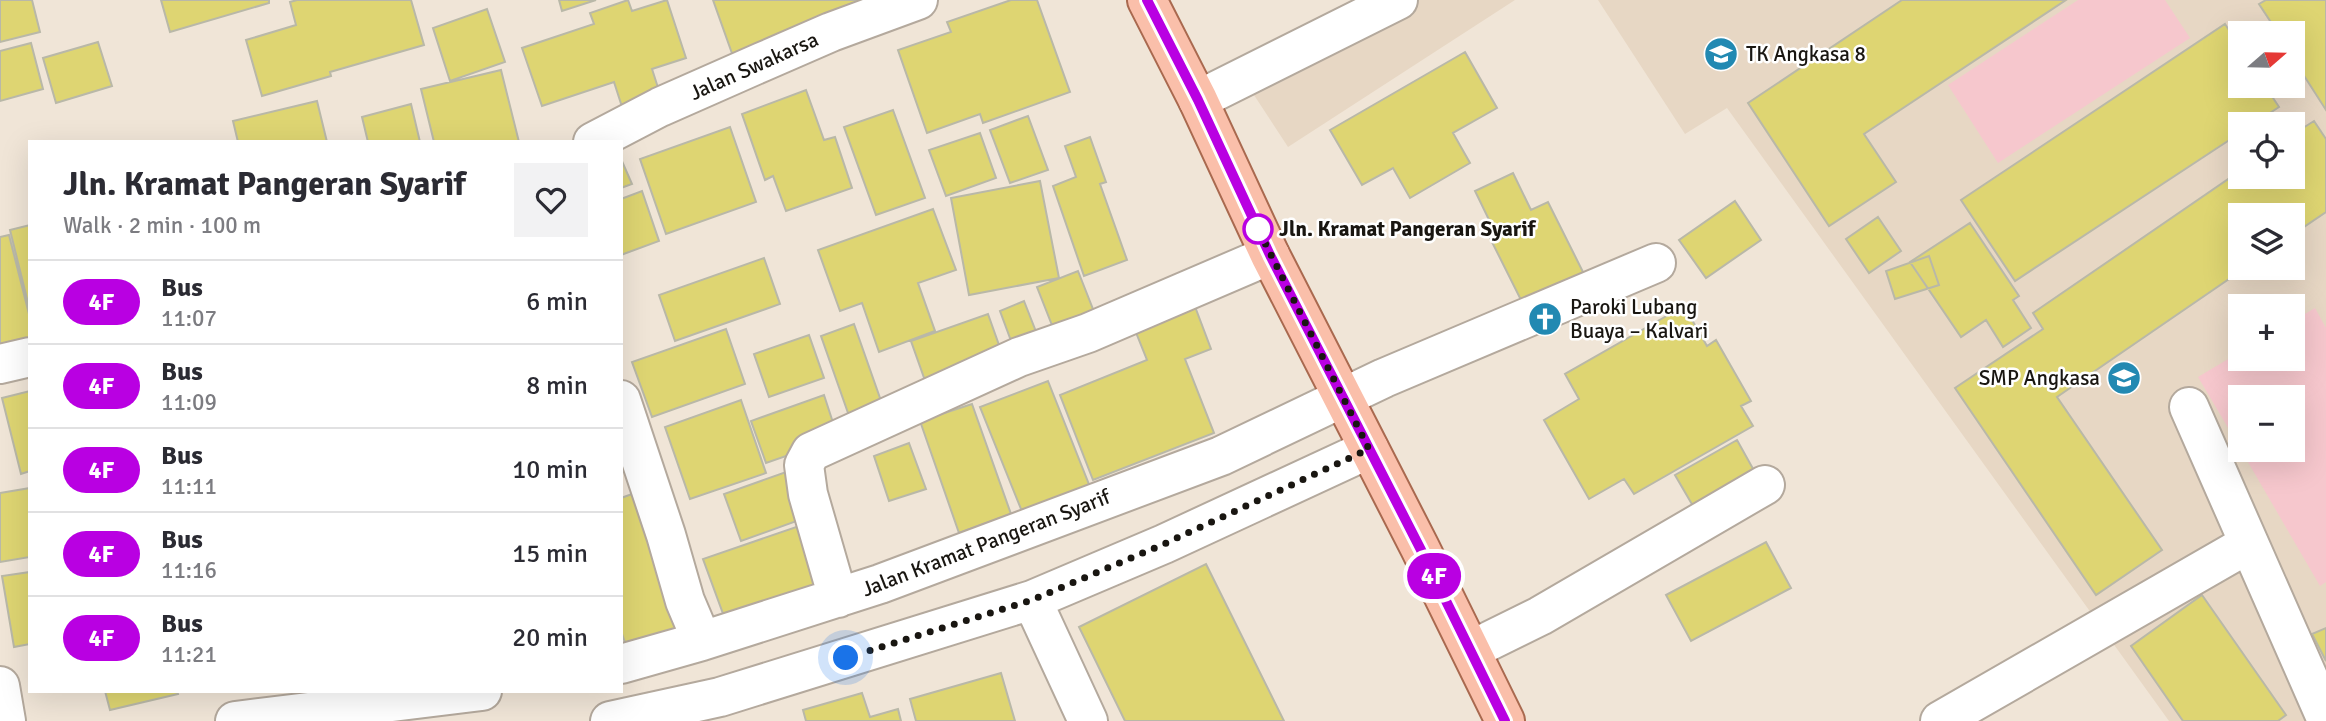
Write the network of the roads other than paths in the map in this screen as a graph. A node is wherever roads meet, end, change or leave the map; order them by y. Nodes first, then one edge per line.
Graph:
1 (918, 0) edge
2 (1147, 0) edge
3 (1398, 0) edge
4 (1198, 100) junction
5 (597, 140) edge
6 (1270, 255) junction
7 (1656, 263) dead end
8 (28, 357) edge
9 (0, 364) edge
10 (1342, 398) junction
11 (623, 406) edge
12 (2189, 407) dead end
13 (1369, 449) junction
14 (1765, 485) dead end
15 (2248, 544) junction
16 (838, 598) junction
17 (1032, 600) junction
18 (702, 641) junction
19 (1471, 650) junction
20 (623, 663) edge
21 (0, 686) edge
22 (465, 693) edge
23 (2326, 718) edge
24 (6, 721) edge
25 (234, 721) edge
26 (610, 721) edge
27 (1088, 721) edge
28 (1505, 721) edge
29 (1940, 721) edge

1 - 5 street, Jalan Swakarsa
2 - 4 main road
3 - 4 street
4 - 6 main road
6 - 10 main road
6 - 16 street
7 - 10 street, Jalan Kramat Pangeran Syarif
8 - 9 street
10 - 13 main road
10 - 16 street, Jalan Kramat Pangeran Syarif
11 - 18 street
12 - 15 street
13 - 17 street
13 - 19 main road
14 - 19 street
15 - 23 street
15 - 29 street
16 - 18 street, Jalan Kramat Pangeran Syarif
17 - 26 street
17 - 27 street
18 - 20 street, Jalan Kramat Pangeran Syarif
19 - 28 main road
21 - 24 street
22 - 25 street

